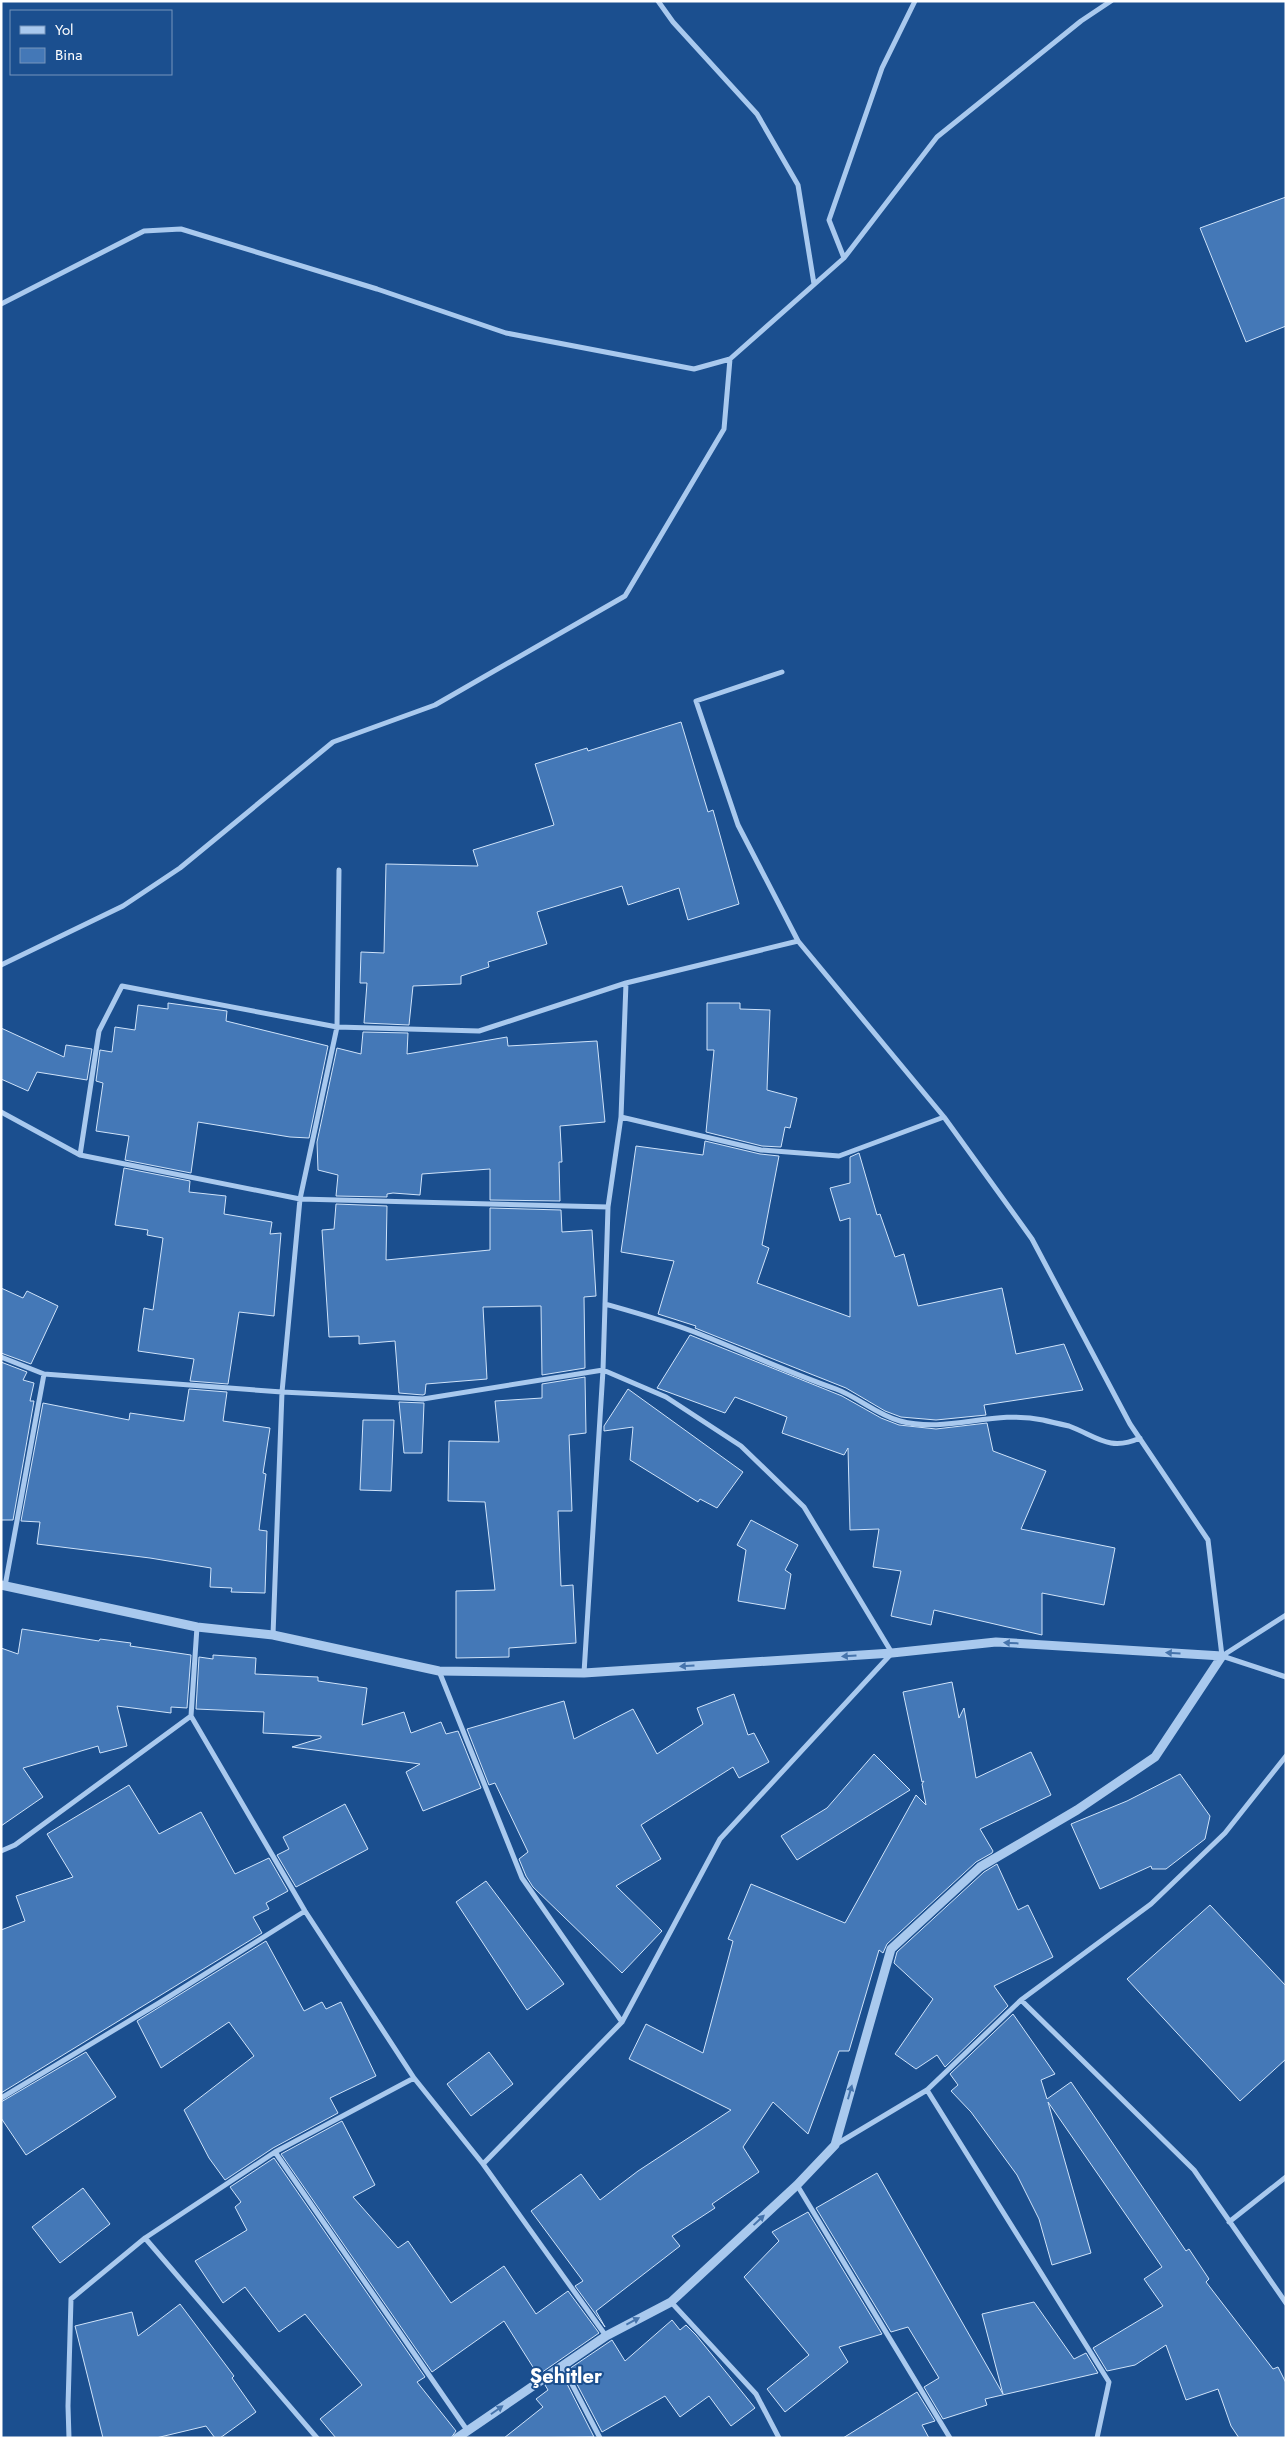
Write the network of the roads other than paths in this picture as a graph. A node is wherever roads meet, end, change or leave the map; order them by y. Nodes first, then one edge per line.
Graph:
1 (658, 1) edge
2 (915, 1) edge
3 (1111, 1) edge
4 (844, 258) junction
5 (814, 284) junction
6 (1, 304) edge
7 (730, 359) junction
8 (782, 672) dead end
9 (340, 870) dead end
10 (798, 941) junction
11 (1, 965) edge
12 (626, 983) junction
13 (337, 1027) junction
14 (1, 1112) edge
15 (944, 1117) junction
16 (621, 1118) junction
17 (80, 1155) junction
18 (300, 1199) junction
19 (608, 1207) junction
20 (605, 1304) junction
21 (1, 1357) edge
22 (603, 1370) junction
23 (44, 1374) junction
24 (282, 1392) junction
25 (1140, 1438) junction
26 (3, 1586) edge
27 (1286, 1615) edge
28 (197, 1627) junction
29 (272, 1635) junction
30 (892, 1653) junction
31 (1222, 1656) junction
32 (439, 1671) junction
33 (584, 1673) junction
34 (1286, 1677) edge
35 (191, 1716) junction
36 (1286, 1756) edge
37 (1, 1850) edge
38 (305, 1911) junction
39 (1021, 2000) junction
40 (622, 2022) junction
41 (414, 2078) junction
42 (927, 2090) junction
43 (1, 2098) edge
44 (835, 2145) junction
45 (276, 2152) junction
46 (483, 2164) junction
47 (1286, 2177) edge
48 (797, 2185) junction
49 (1230, 2222) junction
50 (145, 2238) junction
51 (671, 2302) junction
52 (1286, 2304) edge
53 (606, 2336) junction
54 (562, 2364) junction
55 (467, 2430) junction
56 (69, 2438) edge
57 (317, 2438) edge
58 (457, 2438) edge
59 (600, 2438) edge
60 (779, 2438) edge
61 (950, 2438) edge
62 (1097, 2438) edge

1 - 5 street
2 - 4 street
3 - 4 street
4 - 5 street
5 - 7 street
6 - 7 street
7 - 11 street
8 - 10 street
9 - 13 street
10 - 12 street
10 - 15 street
12 - 13 street
12 - 16 street
13 - 17 street
13 - 18 street
14 - 17 street
15 - 16 street
15 - 25 street
16 - 19 street
17 - 18 street
18 - 19 street
18 - 24 street
19 - 20 street
20 - 22 street
20 - 25 street
21 - 23 street
22 - 24 street
22 - 30 street
22 - 33 street
23 - 24 street
23 - 26 street
24 - 29 street
25 - 31 street
26 - 28 street
27 - 31 street
28 - 29 street
28 - 35 street
29 - 32 street
31 -> 30 street
30 -> 33 street
30 - 40 street
31 - 34 street
44 -> 31 street
32 - 33 street
32 - 40 street
35 - 37 street
35 - 38 street
36 - 39 street
38 - 41 street
38 - 43 street
39 - 42 street
39 - 49 street
40 - 46 street
41 - 45 street
41 - 46 street
42 - 44 street
42 - 62 street
44 - 48 street
45 - 50 street
45 - 55 street
46 - 53 street
47 - 49 street
51 -> 48 street
48 - 61 street
49 - 52 street
50 - 56 street
50 - 57 street
53 -> 51 street
51 - 60 street
53 - 54 street
55 -> 54 street
54 - 59 street
55 - 58 street

